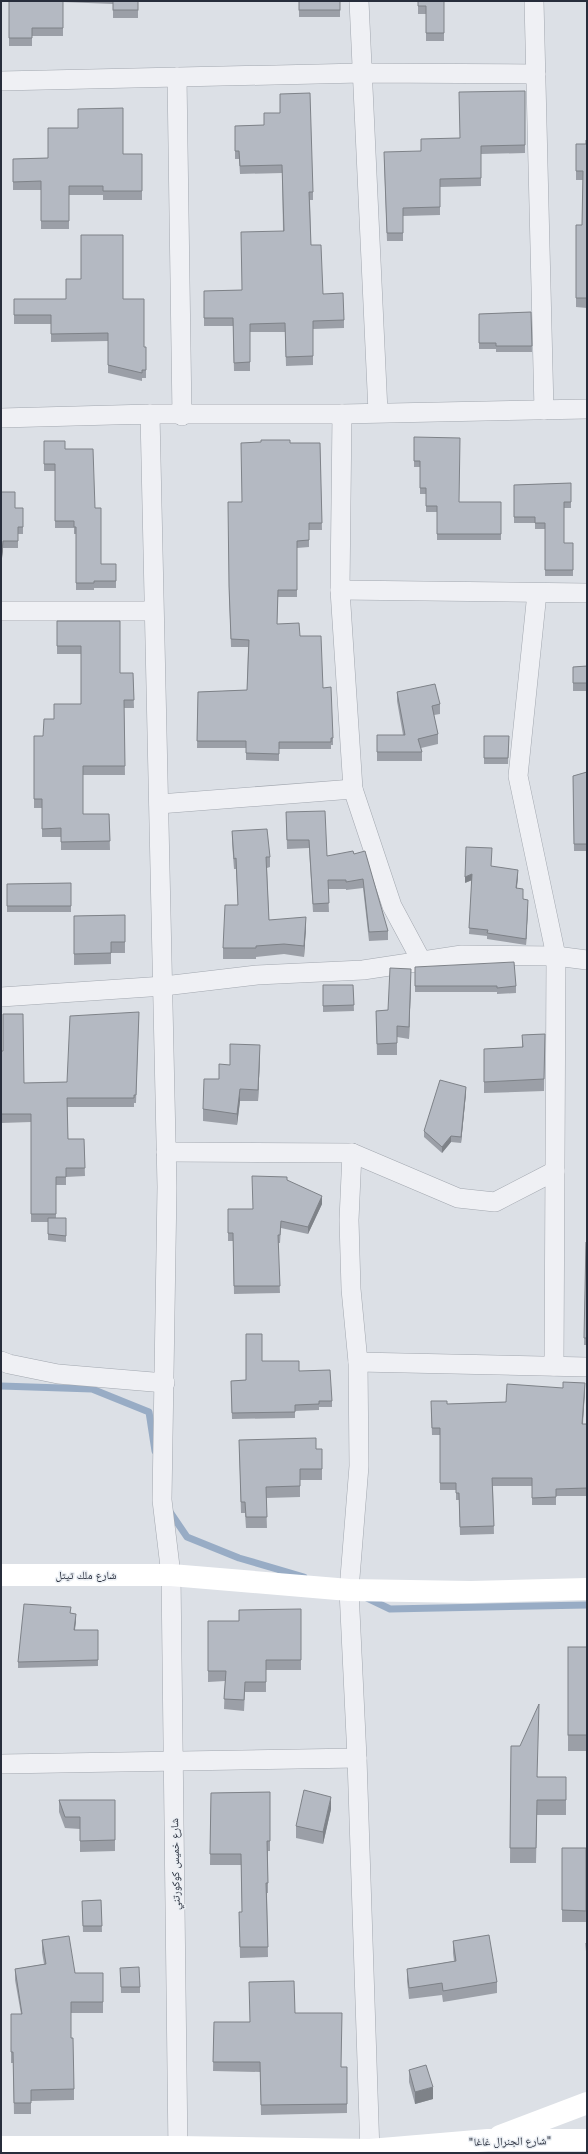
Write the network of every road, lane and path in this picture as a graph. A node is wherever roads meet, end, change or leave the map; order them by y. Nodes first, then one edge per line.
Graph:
1 (359, 1) edge
2 (534, 1) edge
3 (361, 73) junction
4 (536, 74) junction
5 (177, 76) junction
6 (1, 80) edge
7 (587, 409) edge
8 (544, 410) junction
9 (378, 412) junction
10 (150, 414) junction
11 (342, 414) junction
12 (182, 416) junction
13 (1, 418) edge
14 (340, 590) junction
15 (537, 593) junction
16 (587, 593) edge
17 (1, 611) edge
18 (153, 611) junction
19 (354, 789) junction
20 (159, 804) junction
21 (556, 956) junction
22 (587, 960) edge
23 (422, 962) junction
24 (164, 986) junction
25 (1, 997) edge
26 (166, 1152) junction
27 (352, 1153) junction
28 (555, 1171) junction
29 (1, 1361) edge
30 (358, 1362) junction
31 (554, 1366) junction
32 (587, 1367) edge
33 (165, 1383) junction
34 (1, 1575) edge
35 (171, 1575) junction
36 (587, 1589) edge
37 (349, 1590) junction
38 (358, 1758) junction
39 (173, 1762) junction
40 (1, 1764) edge
41 (587, 2103) edge
42 (488, 2140) junction
43 (587, 2140) edge
44 (1, 2147) edge
45 (178, 2150) edge
46 (370, 2152) edge

1 - 3 street
2 - 4 street
3 - 4 street
3 - 5 street
3 - 9 street
4 - 8 street
5 - 6 street
5 - 12 street
7 - 8 street
8 - 9 street
9 - 11 street
10 - 12 street
10 - 13 street
10 - 18 street, شارع خميس كوكورتني
11 - 12 street
11 - 14 street
14 - 15 street
14 - 19 street
15 - 16 street
15 - 21 street
17 - 18 street
18 - 20 street, شارع خميس كوكورتني
19 - 20 street
19 - 23 street
20 - 24 street, شارع خميس كوكورتني
21 - 22 street
21 - 23 street
21 - 28 street
23 - 24 street
24 - 25 street
24 - 26 street, شارع خميس كوكورتني
26 - 27 street
26 - 33 street, شارع خميس كوكورتني
27 - 28 street
27 - 30 street
28 - 31 street
29 - 33 street
30 - 31 street
30 - 37 street
31 - 32 street
33 - 35 street, شارع خميس كوكورتني
34 - 35 street, شارع ملك تيتل
35 - 37 street, شارع ملك تيتل
35 - 39 street, شارع خميس كوكورتني
36 - 37 street, شارع ملك تيتل
37 - 38 street
38 - 39 street
38 - 46 street
39 - 40 street
39 - 45 street, شارع خميس كوكورتني
41 - 42 street
42 - 43 street, "شارع الجنرال غاغا"
42 - 46 street, "شارع الجنرال غاغا"
44 - 45 street, "شارع الجنرال غاغا"
45 - 46 street, "شارع الجنرال غاغا"

